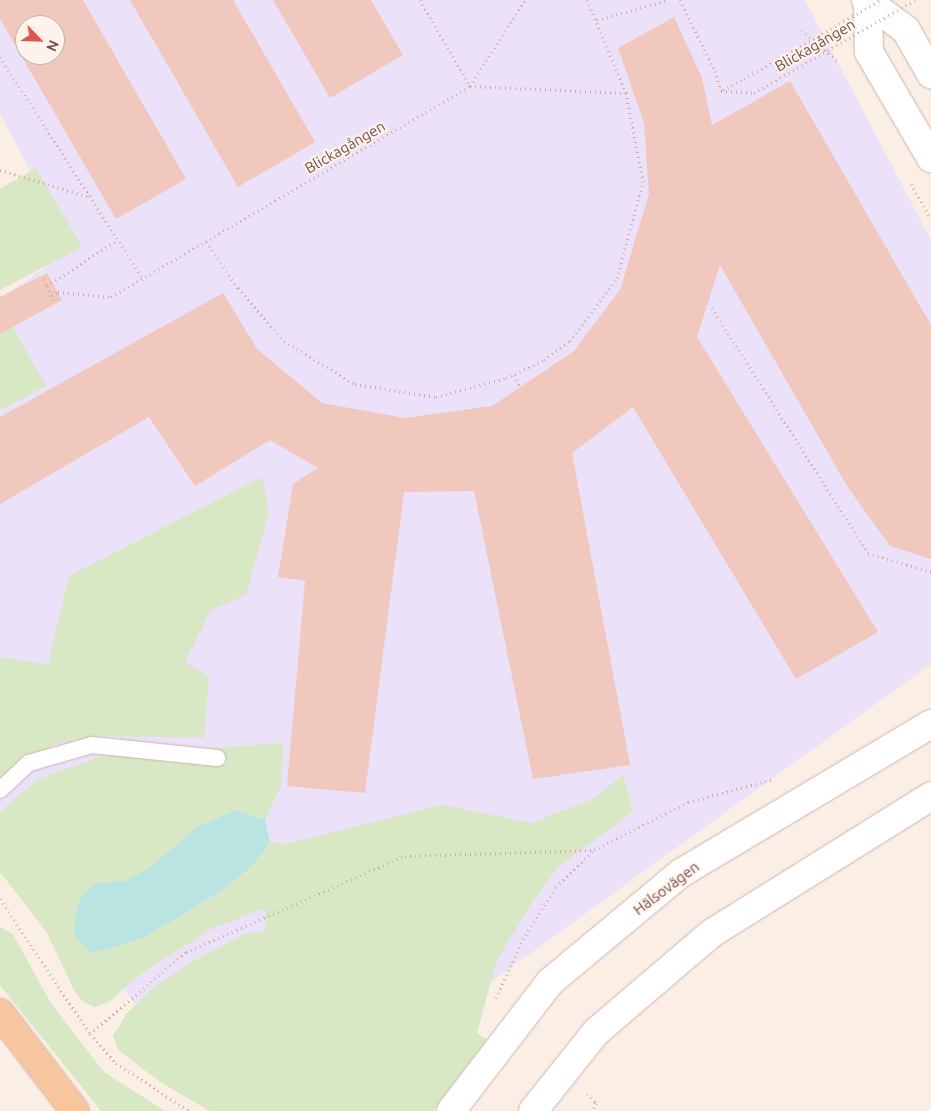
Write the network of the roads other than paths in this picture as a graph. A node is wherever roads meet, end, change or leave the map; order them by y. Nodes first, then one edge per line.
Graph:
1 (872, 1) edge
2 (931, 74) edge
3 (931, 158) edge
4 (931, 724) edge
5 (217, 758) dead end
6 (0, 790) edge
7 (931, 796) edge
8 (0, 1014) edge
9 (75, 1111) edge
10 (451, 1111) edge
11 (533, 1111) edge

1 - 2 street
1 - 3 street
4 - 10 street, Hälsovägen
5 - 6 lane
7 - 11 street
8 - 9 main road

